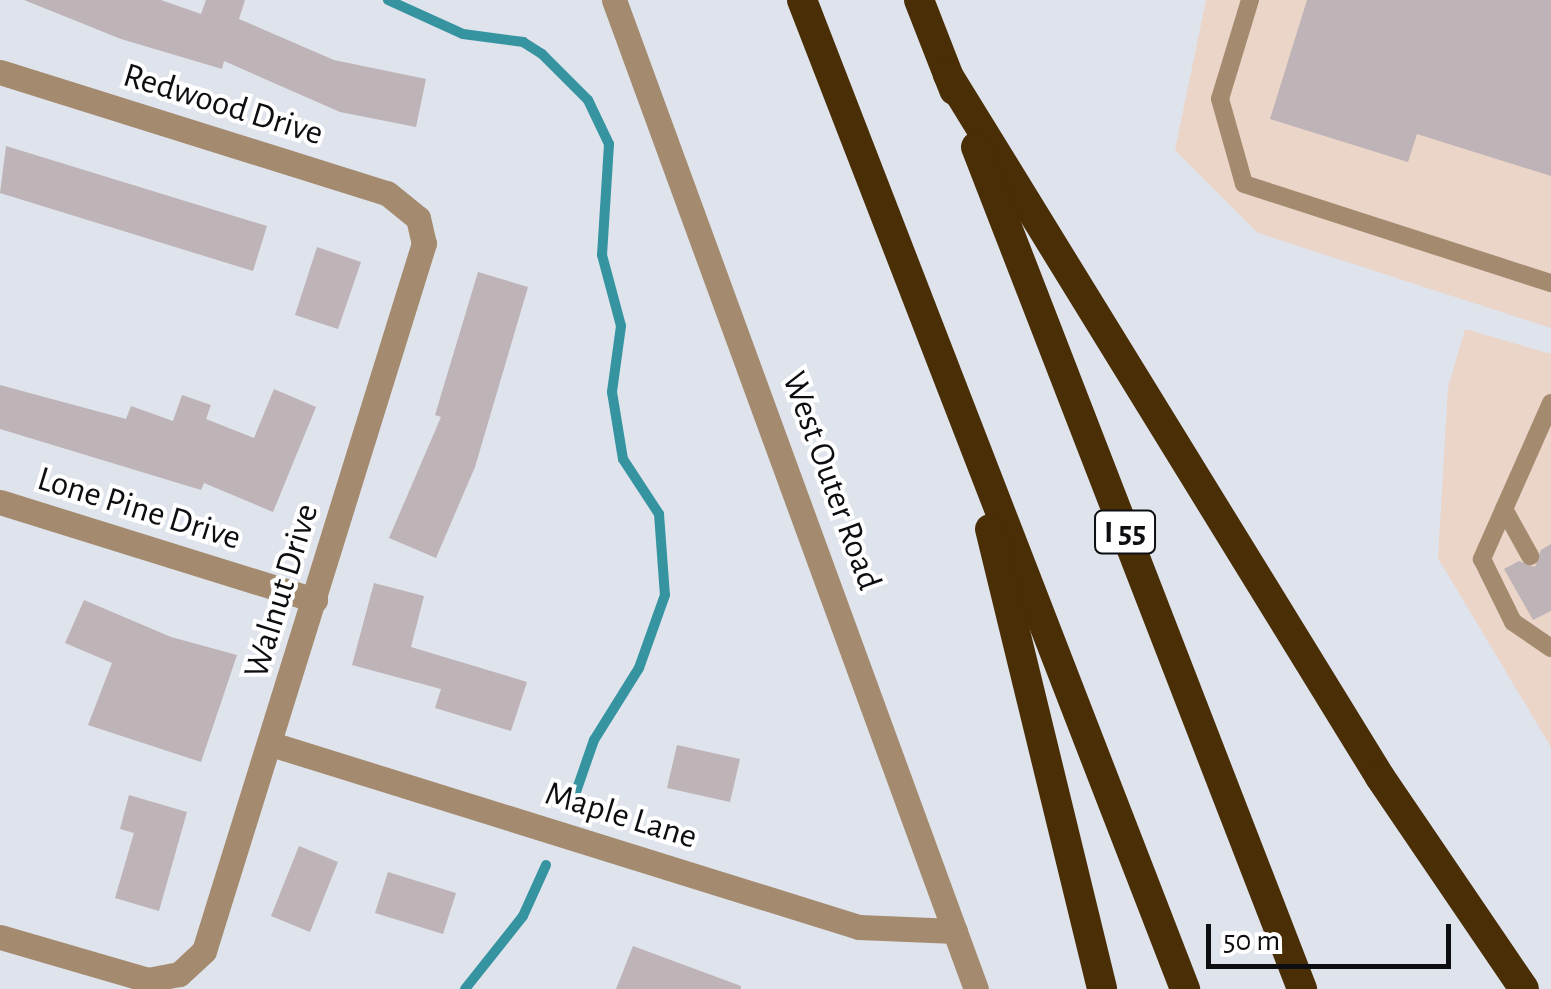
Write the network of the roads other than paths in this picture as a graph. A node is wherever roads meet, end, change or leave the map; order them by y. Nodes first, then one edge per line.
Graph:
1 (614, 0) edge
2 (802, 0) edge
3 (919, 0) edge
4 (1250, 0) edge
5 (0, 72) edge
6 (948, 75) junction
7 (418, 218) joint
8 (1551, 283) edge
9 (1551, 405) edge
10 (960, 410) junction
11 (0, 502) edge
12 (1504, 510) junction
13 (1530, 556) dead end
14 (315, 600) junction
15 (1551, 648) edge
16 (270, 744) junction
17 (955, 930) junction
18 (0, 937) edge
19 (976, 989) edge
20 (1102, 989) edge
21 (1185, 989) edge
22 (1302, 989) edge
23 (1524, 989) edge

1 - 17 street, West Outer Road
2 - 10 highway
3 - 6 highway, I 55
4 - 8 lane
5 - 7 street, Redwood Drive
6 - 22 highway, I 55
6 - 23 highway
7 - 14 street, Walnut Drive
9 - 12 lane
10 - 20 highway
10 - 21 highway
11 - 14 street, Lone Pine Drive
12 - 13 lane
12 - 15 lane
14 - 16 street, Walnut Drive
16 - 17 street, Maple Lane
16 - 18 street, Walnut Drive
17 - 19 street, West Outer Road

